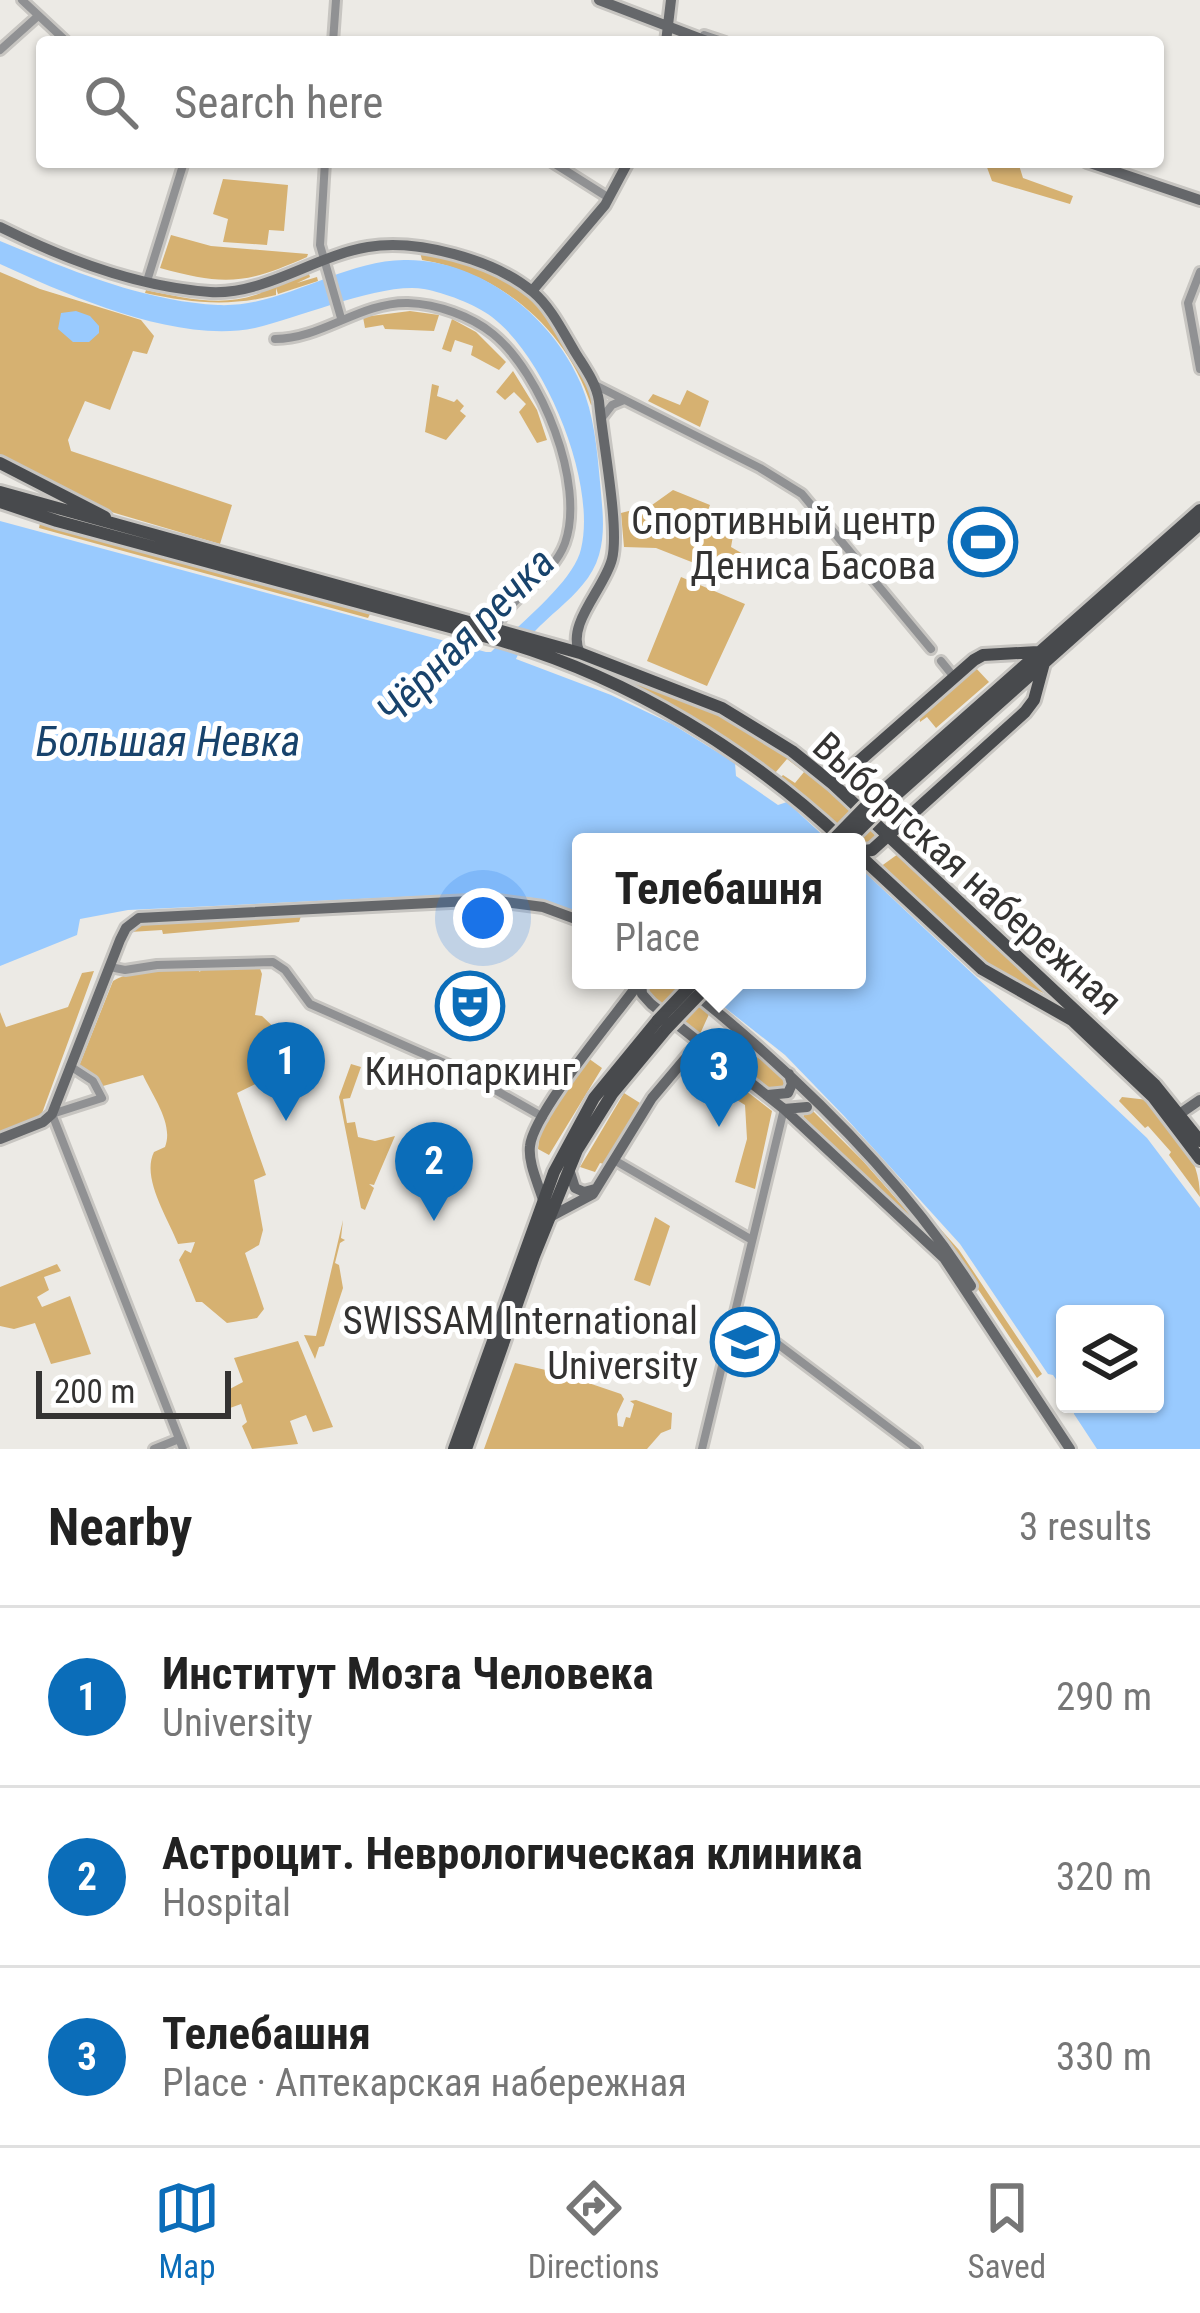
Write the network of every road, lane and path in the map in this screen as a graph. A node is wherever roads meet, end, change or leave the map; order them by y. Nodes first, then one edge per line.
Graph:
1 (22, 0) edge
2 (336, 0) edge
3 (598, 0) edge
4 (671, 0) edge
5 (38, 16) junction
6 (667, 26) junction
7 (60, 36) edge
8 (333, 36) edge
9 (666, 36) edge
10 (693, 36) edge
11 (703, 36) edge
12 (0, 50) edge
13 (182, 168) edge
14 (326, 168) edge
15 (561, 168) edge
16 (625, 168) edge
17 (1106, 168) edge
18 (1121, 168) edge
19 (1200, 197) edge
20 (610, 199) junction
21 (0, 227) edge
22 (324, 259) junction
23 (1200, 272) edge
24 (146, 281) junction
25 (532, 291) junction
26 (341, 318) junction
27 (275, 339) dead end
28 (1200, 369) edge
29 (595, 386) junction
30 (626, 400) junction
31 (601, 419) junction
32 (0, 463) edge
33 (0, 492) edge
34 (0, 505) edge
35 (1200, 510) edge
36 (1200, 524) edge
37 (145, 532) junction
38 (503, 634) junction
39 (528, 643) junction
40 (931, 650) dead end
41 (580, 653) junction
42 (1042, 657) junction
43 (974, 660) junction
44 (941, 661) dead end
45 (954, 677) junction
46 (1004, 690) junction
47 (1024, 712) junction
48 (833, 784) junction
49 (873, 808) junction
50 (836, 833) edge
51 (842, 833) edge
52 (853, 833) edge
53 (888, 836) junction
54 (866, 852) edge
55 (866, 860) edge
56 (572, 918) edge
57 (110, 967) junction
58 (635, 989) edge
59 (641, 989) edge
60 (689, 989) edge
61 (689, 989) edge
62 (702, 989) edge
63 (626, 1003) junction
64 (651, 1004) junction
65 (663, 1023) junction
66 (687, 1031) junction
67 (714, 1052) junction
68 (690, 1053) junction
69 (70, 1066) junction
70 (788, 1071) junction
71 (791, 1089) junction
72 (765, 1094) junction
73 (1200, 1100) edge
74 (807, 1107) junction
75 (784, 1109) junction
76 (826, 1112) junction
77 (52, 1114) junction
78 (1181, 1114) junction
79 (543, 1117) junction
80 (800, 1124) junction
81 (0, 1139) edge
82 (1200, 1141) edge
83 (531, 1158) junction
84 (1200, 1159) edge
85 (613, 1160) junction
86 (564, 1165) junction
87 (598, 1188) junction
88 (543, 1200) junction
89 (918, 1214) junction
90 (548, 1218) junction
91 (908, 1225) junction
92 (752, 1240) junction
93 (734, 1317) junction
94 (181, 1444) edge
95 (154, 1449) edge
96 (454, 1449) edge
97 (466, 1449) edge
98 (702, 1449) edge
99 (917, 1449) edge
100 (1074, 1449) edge

1 - 5 street
2 - 8 street
3 - 6 street
4 - 6 street
5 - 7 street
5 - 12 street
6 - 9 street
6 - 10 street
6 - 11 street
13 - 24 street
14 - 22 street
15 - 20 street
16 - 20 street
17 - 19 street
18 - 19 street
20 - 25 street
21 - 24 street
22 - 24 street
22 - 25 street
22 - 26 street
23 - 28 street
25 - 29 street
26 - 27 street
26 - 38 street
29 - 30 street
29 - 31 street
30 - 31 street
30 - 40 street
31 - 41 street
32 - 37 main road
33 - 37 main road
34 - 38 main road
35 - 42 main road
36 - 42 main road
37 - 38 main road
38 - 39 main road
39 - 41 main road, Выборгская набережная
39 - 50 main road, Выборгская набережная
41 - 48 main road, Выборгская набережная
42 - 43 main road
42 - 46 main road
42 - 47 main road
43 - 45 main road
43 - 46 main road
44 - 45 street
45 - 48 main road
46 - 47 main road
46 - 49 main road
47 - 53 main road
48 - 53 main road, Выборгская набережная
49 - 51 main road, bridge
49 - 52 main road, bridge
53 - 54 main road
53 - 78 main road, Выборгская набережная
55 - 84 main road, Выборгская набережная
56 - 57 street
57 - 69 street
57 - 79 street
58 - 63 street
59 - 64 street
60 - 70 street
61 - 65 main road, bridge
62 - 65 main road, bridge
63 - 64 street
63 - 79 street
64 - 66 street
65 - 86 main road
66 - 67 street
66 - 68 street
67 - 68 street
67 - 72 street
68 - 85 street
69 - 77 street
69 - 77 street
70 - 71 street
70 - 76 street
71 - 72 street
71 - 75 street
72 - 75 street
73 - 78 street
74 - 75 street
74 - 76 street
74 - 80 street
75 - 80 street
75 - 92 street
76 - 89 street
77 - 81 street
77 - 94 street
78 - 82 main road, Выборгская набережная
79 - 83 street
80 - 91 street
83 - 86 street
83 - 88 street
85 - 87 street
85 - 92 street
86 - 87 street
86 - 88 main road
86 - 90 main road
87 - 90 street
88 - 96 main road
89 - 91 street
89 - 100 street
90 - 97 main road
91 - 100 street
92 - 93 street
93 - 98 street
93 - 99 street
94 - 95 street

